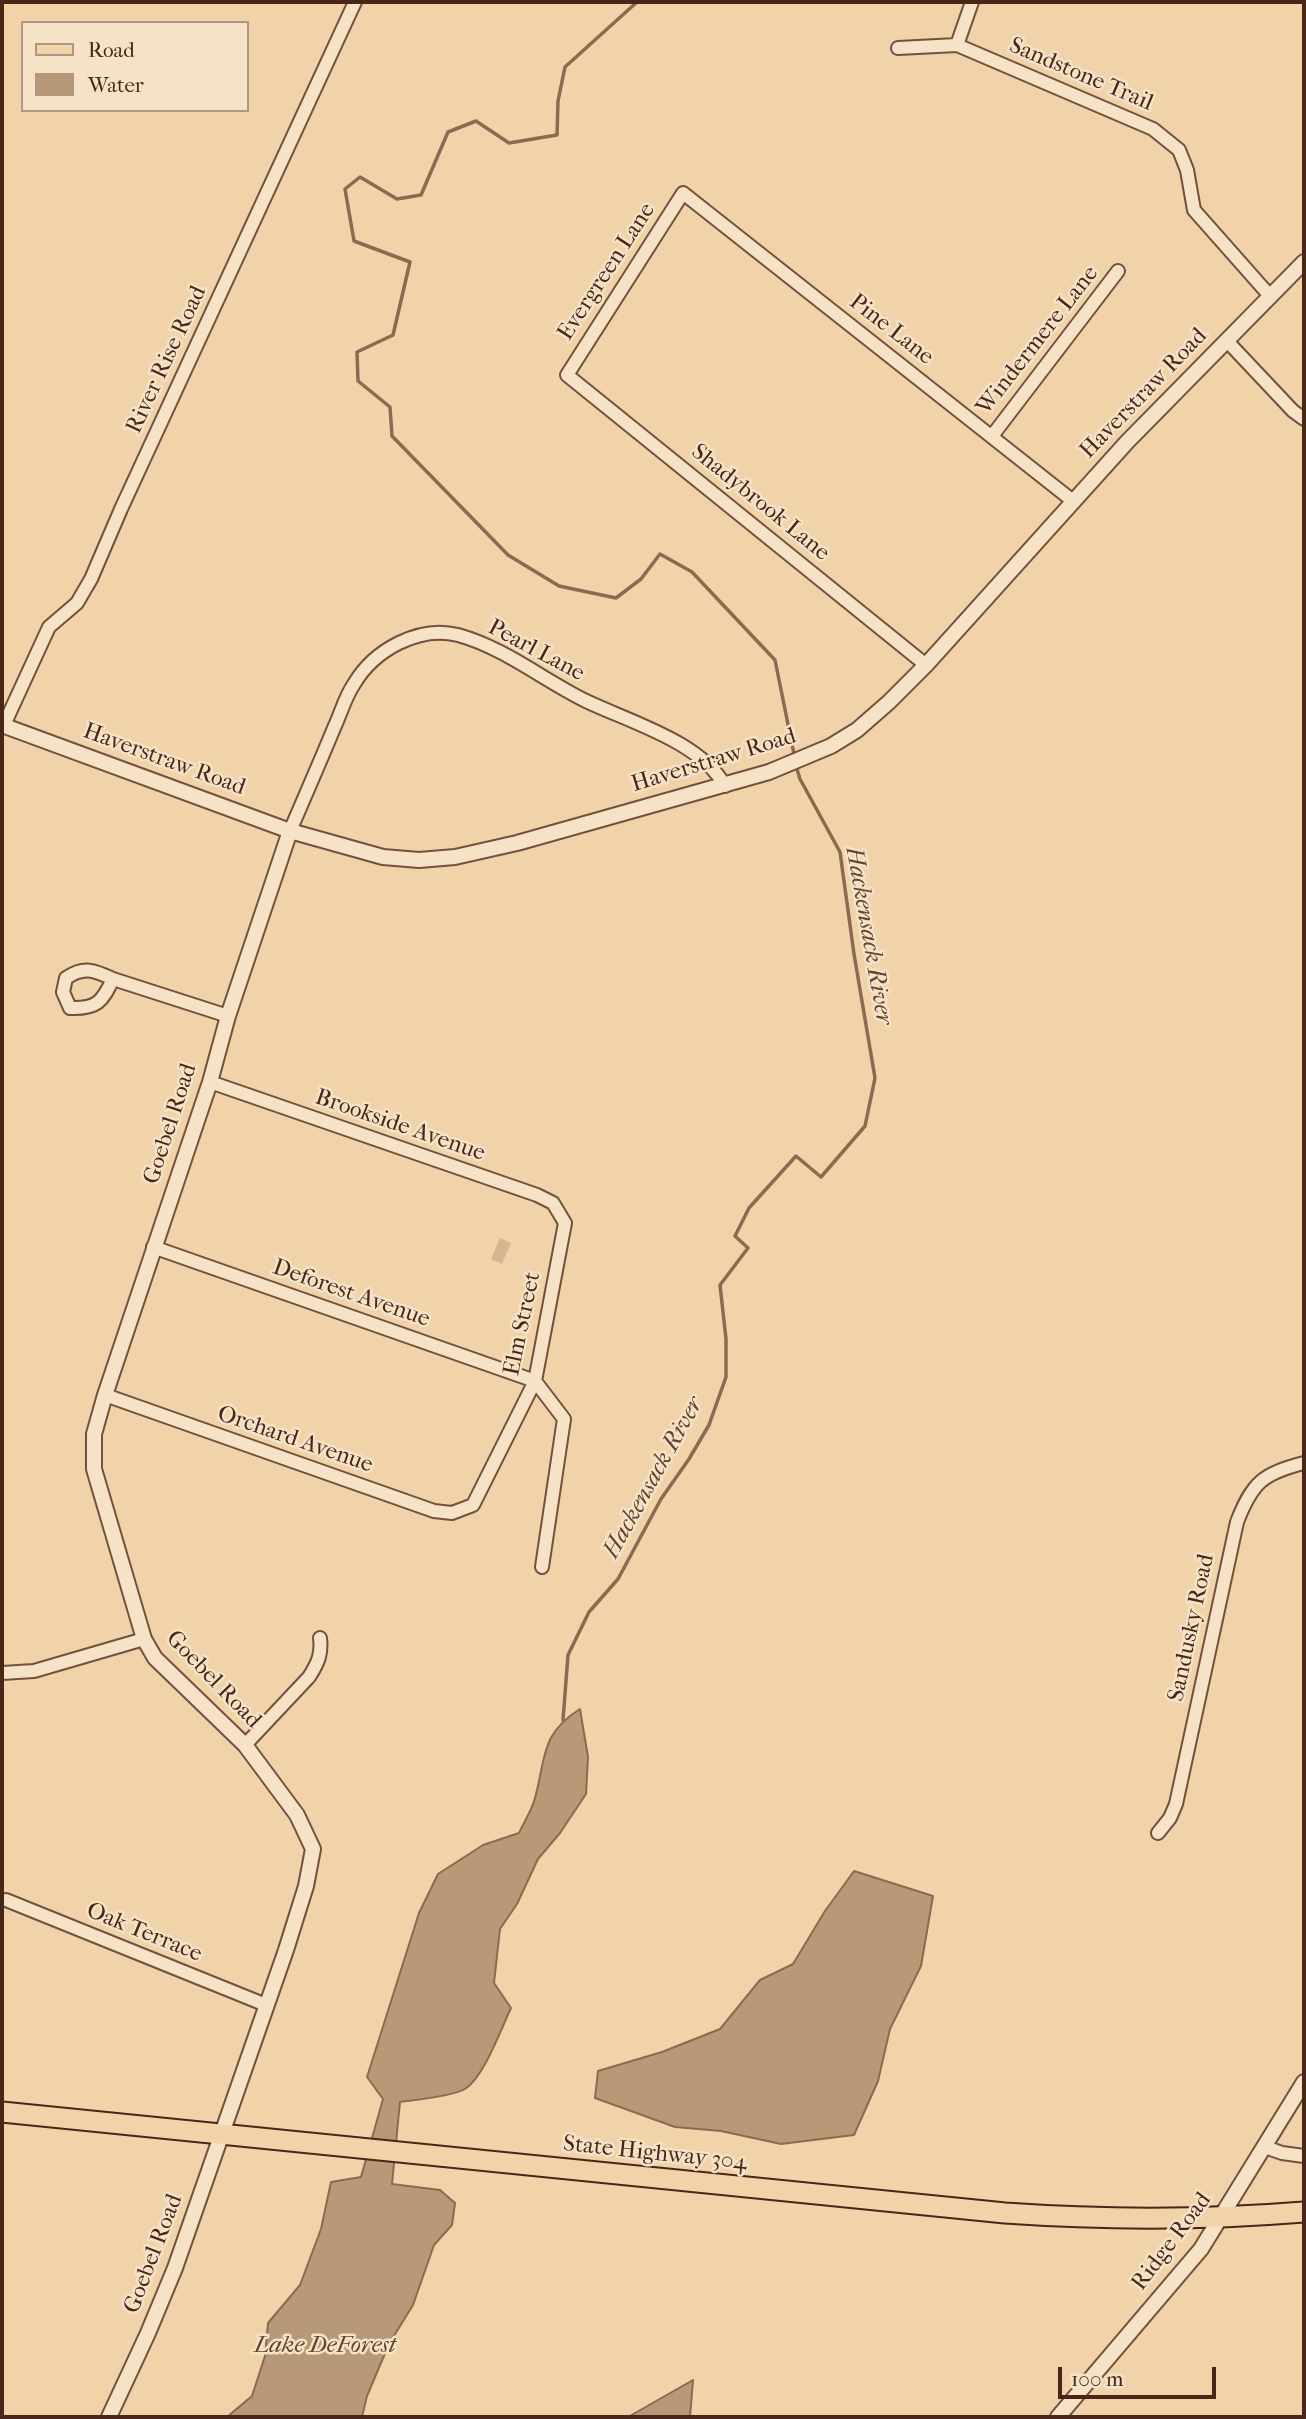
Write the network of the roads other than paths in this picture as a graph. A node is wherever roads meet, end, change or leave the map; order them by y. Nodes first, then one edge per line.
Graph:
1 (355, 2) edge
2 (972, 2) edge
3 (957, 45) junction
4 (898, 48) dead end
5 (683, 193) joint
6 (1304, 262) edge
7 (1118, 271) dead end
8 (1270, 296) junction
9 (1227, 341) junction
10 (567, 375) joint
11 (1304, 419) edge
12 (992, 436) junction
13 (1073, 501) junction
14 (926, 665) junction
15 (3, 725) edge
16 (725, 786) junction
17 (290, 831) junction
18 (113, 979) dead end
19 (228, 1016) junction
20 (210, 1083) junction
21 (565, 1223) joint
22 (153, 1247) junction
23 (535, 1381) junction
24 (105, 1395) junction
25 (1304, 1463) edge
26 (473, 1505) joint
27 (541, 1567) dead end
28 (320, 1638) dead end
29 (144, 1639) junction
30 (2, 1673) edge
31 (245, 1745) junction
32 (1158, 1833) dead end
33 (6, 1900) dead end
34 (266, 2006) junction
35 (1304, 2082) edge
36 (2, 2112) edge
37 (222, 2135) junction
38 (1265, 2147) junction
39 (1304, 2156) edge
40 (1304, 2212) edge
41 (1222, 2217) junction
42 (109, 2417) edge
43 (1058, 2417) edge

1 - 15 street, River Rise Road
2 - 3 street
3 - 4 street
3 - 8 street, Sandstone Trail
5 - 10 street, Evergreen Lane
5 - 12 street, Pine Lane
6 - 8 street, Haverstraw Road
7 - 12 street, Windermere Lane
8 - 9 street, Haverstraw Road
9 - 11 street
9 - 13 street, Haverstraw Road
10 - 14 street, Shadybrook Lane
12 - 13 street, Pine Lane
13 - 14 street, Haverstraw Road
14 - 16 street, Haverstraw Road
15 - 17 street, Haverstraw Road
16 - 17 street, Haverstraw Road
16 - 17 street, Pearl Lane
17 - 19 street, Goebel Road
18 - 19 street
19 - 20 street, Goebel Road
20 - 21 street, Brookside Avenue
20 - 22 street, Goebel Road
21 - 23 street, Elm Street
22 - 23 street, Deforest Avenue
22 - 24 street, Goebel Road
23 - 26 street, Elm Street
23 - 27 street
24 - 26 street, Orchard Avenue
24 - 29 street, Goebel Road
25 - 32 street, Sandusky Road
28 - 31 street
29 - 30 street
29 - 31 street, Goebel Road
31 - 34 street, Goebel Road
33 - 34 street, Oak Terrace
34 - 37 street, Goebel Road
35 - 38 street, Ridge Road
36 - 37 main road, State Highway 304
37 - 41 main road, State Highway 304
37 - 42 street, Goebel Road
38 - 39 street
38 - 41 street, Ridge Road
40 - 41 main road, State Highway 304
41 - 43 street, Ridge Road

